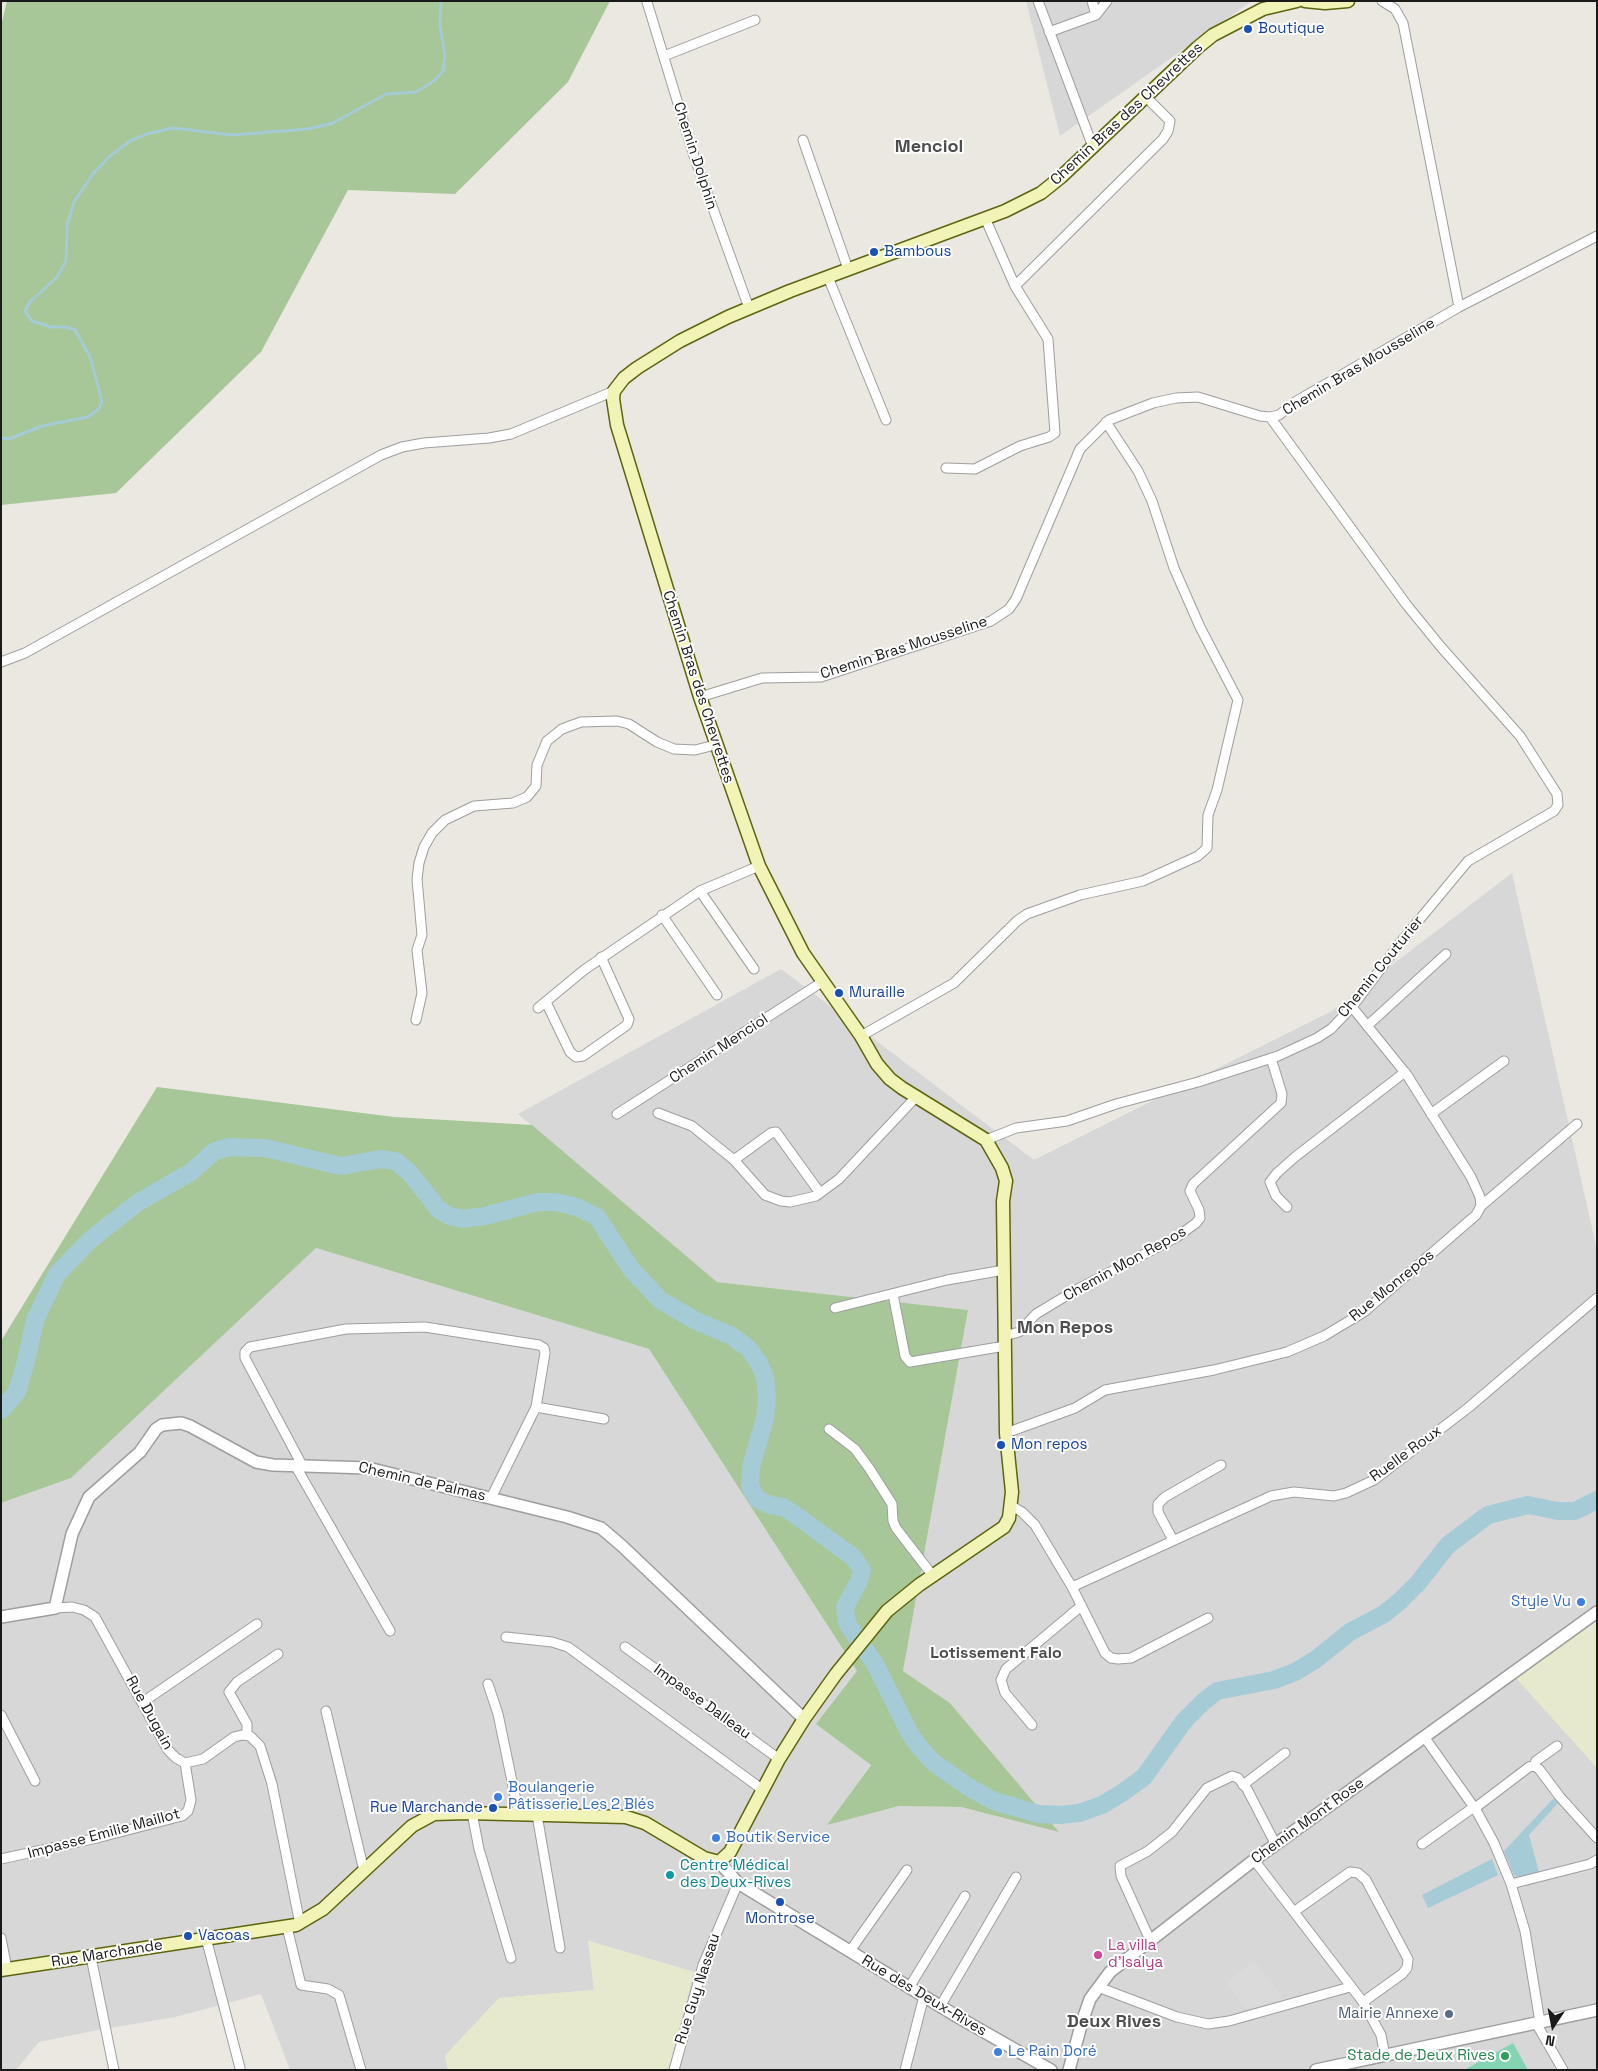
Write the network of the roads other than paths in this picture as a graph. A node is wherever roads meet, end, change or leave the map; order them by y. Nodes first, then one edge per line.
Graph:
1 (1038, 1) edge
2 (1092, 1) edge
3 (1107, 1) edge
4 (1297, 1) edge
5 (1305, 1) edge
6 (1348, 1) edge
7 (1382, 1) edge
8 (647, 2) edge
9 (1096, 15) junction
10 (755, 20) dead end
11 (1049, 32) junction
12 (664, 56) junction
13 (1145, 96) junction
14 (803, 140) dead end
15 (1093, 146) junction
16 (985, 218) junction
17 (1597, 236) edge
18 (848, 269) junction
19 (828, 277) junction
20 (1015, 286) junction
21 (1459, 307) junction
22 (749, 308) junction
23 (614, 391) junction
24 (1270, 417) junction
25 (886, 420) dead end
26 (1106, 422) junction
27 (946, 468) dead end
28 (1, 662) edge
29 (700, 697) junction
30 (716, 745) junction
31 (759, 866) junction
32 (700, 891) junction
33 (662, 916) junction
34 (1446, 954) dead end
35 (600, 957) junction
36 (754, 969) dead end
37 (822, 982) junction
38 (717, 995) dead end
39 (546, 1002) junction
40 (1352, 1007) junction
41 (538, 1008) dead end
42 (416, 1020) dead end
43 (1367, 1026) junction
44 (861, 1036) junction
45 (1271, 1058) junction
46 (1504, 1061) dead end
47 (1405, 1072) junction
48 (916, 1097) junction
49 (658, 1112) dead end
50 (617, 1114) dead end
51 (1431, 1114) junction
52 (1577, 1124) dead end
53 (986, 1140) junction
54 (734, 1160) junction
55 (820, 1193) junction
56 (1481, 1206) junction
57 (1287, 1207) dead end
58 (1004, 1270) junction
59 (892, 1294) junction
60 (1597, 1298) edge
61 (835, 1308) dead end
62 (1004, 1341) junction
63 (536, 1407) junction
64 (604, 1419) dead end
65 (829, 1429) dead end
66 (1006, 1433) junction
67 (298, 1465) junction
68 (1221, 1465) dead end
69 (491, 1498) junction
70 (1012, 1506) junction
71 (1173, 1540) junction
72 (934, 1576) junction
73 (1072, 1587) junction
74 (1080, 1607) junction
75 (55, 1608) junction
76 (1597, 1612) edge
77 (1, 1617) edge
78 (1208, 1618) dead end
79 (257, 1624) dead end
80 (390, 1631) dead end
81 (506, 1637) dead end
82 (625, 1647) dead end
83 (278, 1654) dead end
84 (488, 1684) dead end
85 (143, 1702) junction
86 (326, 1711) dead end
87 (1, 1715) edge
88 (804, 1719) junction
89 (1032, 1725) dead end
90 (247, 1736) junction
91 (1426, 1738) junction
92 (1557, 1746) dead end
93 (1285, 1753) dead end
94 (779, 1759) junction
95 (185, 1763) junction
96 (1534, 1766) junction
97 (35, 1782) dead end
98 (1243, 1785) junction
99 (763, 1790) junction
100 (1474, 1808) junction
101 (472, 1813) junction
102 (519, 1815) junction
103 (538, 1815) junction
104 (1597, 1838) edge
105 (1276, 1844) junction
106 (1422, 1844) dead end
107 (1, 1859) edge
108 (1254, 1860) junction
109 (1597, 1860) edge
110 (719, 1862) junction
111 (907, 1870) dead end
112 (364, 1872) junction
113 (1016, 1877) dead end
114 (738, 1883) junction
115 (1511, 1884) junction
116 (965, 1896) dead end
117 (1295, 1911) junction
118 (294, 1926) junction
119 (1, 1938) edge
120 (206, 1938) junction
121 (1150, 1940) junction
122 (560, 1948) dead end
123 (850, 1951) junction
124 (91, 1956) junction
125 (511, 1958) dead end
126 (4, 1970) edge
127 (910, 1986) junction
128 (1098, 1987) junction
129 (1350, 1987) junction
130 (924, 1996) junction
131 (1364, 2002) junction
132 (941, 2005) junction
133 (1597, 2010) edge
134 (1538, 2023) junction
135 (1385, 2056) junction
136 (240, 2068) dead end
137 (114, 2070) edge
138 (361, 2070) edge
139 (674, 2070) edge
140 (905, 2070) edge
141 (1051, 2070) edge
142 (1069, 2070) edge
143 (1316, 2070) edge
144 (1563, 2070) edge

1 - 11 street
2 - 9 street
3 - 9 street
4 - 13 main road, Chemin Bras des Chevrettes
5 - 6 main road
7 - 21 street
8 - 12 street, Chemin Dolphin
9 - 11 street
10 - 12 street
11 - 15 street
12 - 22 street, Chemin Dolphin
13 - 15 main road, Chemin Bras des Chevrettes
13 - 20 street
14 - 18 street
15 - 16 main road, Chemin Bras des Chevrettes
16 - 18 main road, Chemin Bras des Chevrettes
16 - 20 street
17 - 21 street, Chemin Bras Mousseline
18 - 19 main road, Chemin Bras des Chevrettes
19 - 22 main road, Chemin Bras des Chevrettes
19 - 25 street
20 - 27 street
21 - 24 street, Chemin Bras Mousseline
22 - 23 main road, Chemin Bras des Chevrettes
23 - 28 street
23 - 29 main road, Chemin Bras des Chevrettes
24 - 26 street, Chemin Bras Mousseline
24 - 40 street, Chemin Couturier
26 - 29 street, Chemin Bras Mousseline
26 - 44 street
29 - 30 main road, Chemin Bras des Chevrettes
30 - 31 main road, Chemin Bras des Chevrettes
30 - 42 street
31 - 32 street
31 - 37 main road, Chemin Bras des Chevrettes
32 - 33 street
32 - 36 street
33 - 35 street
33 - 38 street
34 - 43 street
35 - 39 street
35 - 39 street
37 - 44 main road, Chemin Bras des Chevrettes
37 - 50 street, Chemin Menciol
39 - 41 street
40 - 43 street
40 - 45 street, Chemin Couturier
43 - 47 street
44 - 48 main road, Chemin Bras des Chevrettes
45 - 53 street, Chemin Couturier
45 - 62 street, Chemin Mon Repos
46 - 51 street
47 - 51 street
47 - 57 street
48 - 53 main road, Chemin Bras des Chevrettes
48 - 55 street
49 - 54 street
51 - 56 street
52 - 56 street, Rue Monrepos
53 - 58 main road, Chemin Bras des Chevrettes
54 - 55 street
54 - 55 street
56 - 66 street, Rue Monrepos
58 - 59 street
58 - 62 main road, Chemin Bras des Chevrettes
59 - 61 street
59 - 62 street
60 - 71 street, Ruelle Roux
62 - 66 main road, Chemin Bras des Chevrettes
63 - 64 street
63 - 67 street
63 - 69 street
65 - 72 street
66 - 70 main road, Chemin Bras des Chevrettes
67 - 69 street, Chemin de Palmas
67 - 75 street, Chemin de Palmas
67 - 80 street
68 - 71 street
69 - 88 street, Chemin de Palmas
70 - 72 main road, Chemin Bras des Chevrettes
70 - 73 street
71 - 73 street, Ruelle Roux
72 - 88 main road, Chemin Bras des Chevrettes
73 - 74 street
74 - 78 street
74 - 89 street
75 - 77 street
75 - 85 street, Rue Dugain
76 - 91 street, Chemin Mont Rose
79 - 85 street
81 - 99 street
82 - 94 street, Impasse Dalleau
83 - 90 street
84 - 102 street
85 - 95 street, Rue Dugain
86 - 112 street
87 - 97 street
88 - 94 main road
90 - 95 street, Rue Dugain
90 - 118 street
91 - 100 street
91 - 105 street, Chemin Mont Rose
92 - 96 street
93 - 98 street
94 - 99 main road
95 - 107 street, Impasse Emilie Maillot
96 - 100 street
96 - 104 street
98 - 105 street
98 - 121 street
99 - 110 main road
100 - 106 street
100 - 115 street
101 - 102 main road, Rue Marchande
101 - 112 main road, Rue Marchande
101 - 125 street
102 - 103 main road, Rue Marchande
103 - 110 main road, Rue Marchande
103 - 122 street
105 - 108 street, Chemin Mont Rose
108 - 117 street
108 - 121 street, Chemin Mont Rose
109 - 115 street
110 - 114 street, Rue des Deux-Rives
111 - 123 street, Rue des Deux-Rives
112 - 118 main road, Rue Marchande
113 - 132 street
114 - 123 street, Rue des Deux-Rives
114 - 139 street, Rue Guy Nassau
115 - 134 street
116 - 127 street
117 - 129 street
117 - 131 street
118 - 120 main road, Rue Marchande
118 - 138 street
119 - 126 street
120 - 124 main road, Rue Marchande
120 - 136 street
121 - 128 street, Chemin Mont Rose
123 - 127 street, Rue des Deux-Rives
124 - 126 main road, Rue Marchande
124 - 137 street
127 - 130 street, Rue des Deux-Rives
128 - 129 street
128 - 142 street, Chemin Mont Rose
129 - 131 street
130 - 132 street, Rue des Deux-Rives
130 - 140 street
131 - 135 street
132 - 141 street, Rue des Deux-Rives
133 - 134 street
134 - 135 street
134 - 144 street
135 - 143 street

